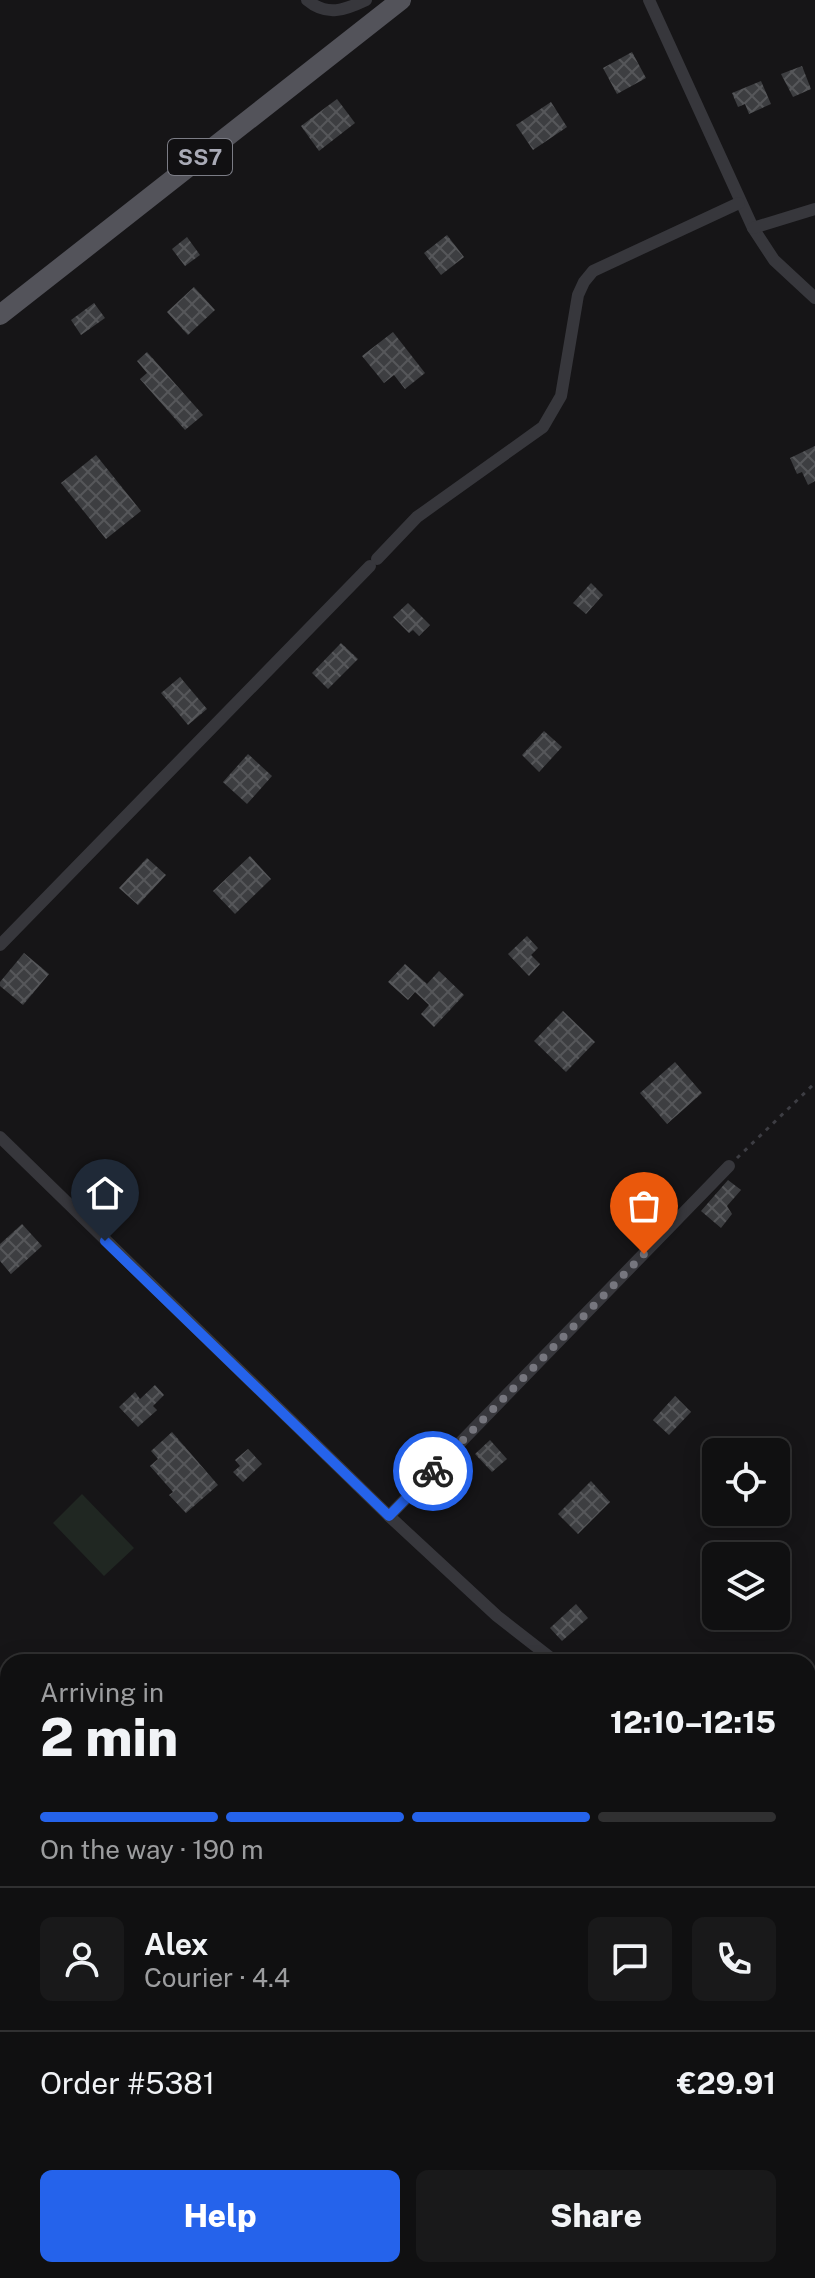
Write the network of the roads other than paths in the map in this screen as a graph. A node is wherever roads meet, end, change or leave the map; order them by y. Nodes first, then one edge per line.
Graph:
1 (307, 0) edge
2 (366, 0) edge
3 (401, 0) edge
4 (649, 0) edge
5 (739, 203) junction
6 (815, 209) edge
7 (753, 228) junction
8 (815, 298) edge
9 (0, 315) edge
10 (0, 945) edge
11 (0, 1137) edge
12 (729, 1166) road end
13 (389, 1516) junction
14 (546, 1654) edge

1 - 2 street
3 - 9 main road, SS7
4 - 5 street
5 - 7 street
5 - 10 street
6 - 7 street
7 - 8 street
11 - 13 street
12 - 13 street
13 - 14 street

